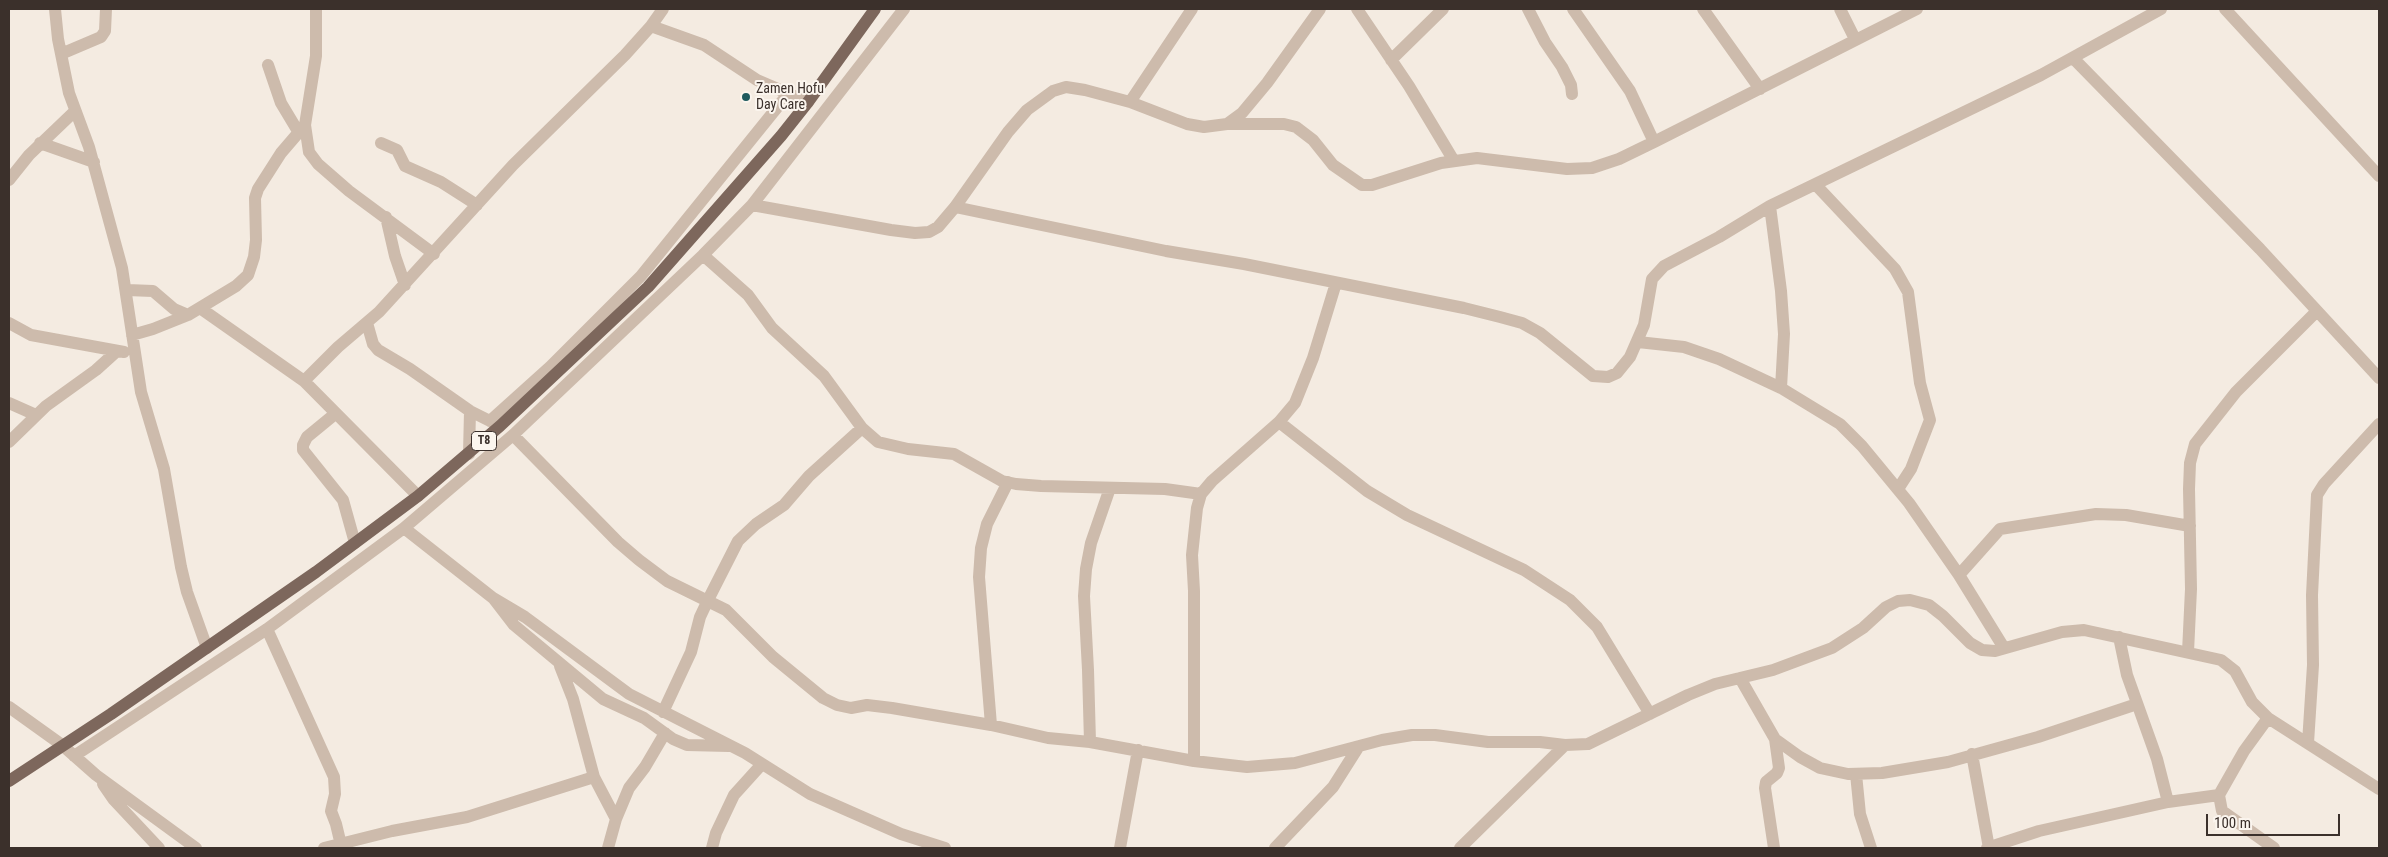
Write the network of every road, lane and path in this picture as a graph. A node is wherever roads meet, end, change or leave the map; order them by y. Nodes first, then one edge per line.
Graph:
1 (55, 9) edge
2 (106, 9) edge
3 (316, 9) edge
4 (663, 9) edge
5 (875, 9) edge
6 (904, 9) edge
7 (1192, 9) edge
8 (1320, 9) edge
9 (1357, 9) edge
10 (1443, 9) edge
11 (1528, 9) edge
12 (1573, 9) edge
13 (1703, 9) edge
14 (1840, 9) edge
15 (1917, 9) edge
16 (2161, 9) edge
17 (2225, 9) edge
18 (652, 26) junction
19 (1854, 39) junction
20 (61, 54) junction
21 (2073, 58) junction
22 (1392, 60) junction
23 (268, 65) dead end
24 (1760, 89) junction
25 (788, 94) junction
26 (1572, 94) dead end
27 (808, 102) junction
28 (1130, 102) junction
29 (75, 111) junction
30 (1227, 124) junction
31 (302, 129) junction
32 (1654, 142) junction
33 (40, 143) junction
34 (381, 143) dead end
35 (1454, 161) junction
36 (94, 162) junction
37 (2379, 176) edge
38 (9, 180) edge
39 (1815, 184) junction
40 (477, 205) junction
41 (752, 205) junction
42 (1770, 206) junction
43 (955, 207) junction
44 (386, 217) junction
45 (434, 254) junction
46 (703, 255) junction
47 (1336, 283) junction
48 (405, 285) junction
49 (127, 290) junction
50 (200, 308) junction
51 (2317, 311) junction
52 (188, 315) junction
53 (9, 323) edge
54 (367, 323) junction
55 (132, 335) junction
56 (348, 339) junction
57 (1638, 342) junction
58 (373, 344) junction
59 (117, 351) junction
60 (134, 353) junction
61 (2379, 378) edge
62 (304, 381) junction
63 (1781, 388) junction
64 (9, 403) edge
65 (470, 411) junction
66 (335, 414) junction
67 (36, 415) junction
68 (1279, 422) junction
69 (495, 423) junction
70 (2379, 424) edge
71 (862, 428) junction
72 (513, 435) junction
73 (9, 442) edge
74 (469, 454) junction
75 (1008, 482) junction
76 (1110, 488) junction
77 (1898, 489) junction
78 (1201, 494) junction
79 (418, 496) junction
80 (2190, 526) junction
81 (404, 528) junction
82 (356, 543) junction
83 (1960, 575) junction
84 (493, 598) junction
85 (708, 600) junction
86 (267, 629) junction
87 (2119, 637) junction
88 (207, 648) junction
89 (2004, 648) junction
90 (2188, 652) junction
91 (560, 664) junction
92 (1740, 678) junction
93 (2137, 704) junction
94 (10, 708) edge
95 (663, 712) junction
96 (1650, 714) junction
97 (2268, 718) junction
98 (991, 725) junction
99 (665, 733) junction
100 (1775, 739) junction
101 (1090, 742) junction
102 (2308, 743) junction
103 (62, 745) junction
104 (1565, 745) junction
105 (732, 746) junction
106 (1359, 746) junction
107 (1138, 750) junction
108 (1972, 754) junction
109 (74, 756) junction
110 (1194, 761) junction
111 (762, 764) junction
112 (1856, 774) junction
113 (96, 775) junction
114 (594, 776) junction
115 (9, 781) edge
116 (2379, 789) edge
117 (2219, 795) junction
118 (2168, 802) junction
119 (616, 820) junction
120 (341, 845) junction
121 (159, 848) edge
122 (196, 848) edge
123 (324, 848) edge
124 (608, 848) edge
125 (712, 848) edge
126 (945, 848) edge
127 (1120, 848) edge
128 (1276, 848) edge
129 (1460, 848) edge
130 (1774, 848) edge
131 (1872, 848) edge
132 (1988, 848) edge
133 (2274, 848) edge

1 - 20 street
2 - 20 street
3 - 31 street
4 - 18 street
5 - 27 main road, T8
6 - 41 street
7 - 28 street
8 - 30 street
9 - 22 street
10 - 22 street
11 - 26 street
12 - 32 street
13 - 24 street
14 - 19 street
15 - 19 street
16 - 21 street
17 - 37 street
18 - 25 street
18 - 40 street
19 - 24 street
20 - 29 street
21 - 39 street
21 - 51 street
22 - 35 street
23 - 31 street
24 - 32 street
25 - 27 street
25 - 69 street
27 - 69 main road, T8
28 - 30 street
28 - 43 street
29 - 33 street
29 - 36 street
30 - 35 street
31 - 44 street
31 - 50 street
32 - 35 street
33 - 36 street
33 - 38 street
34 - 40 street
36 - 49 street
39 - 42 street
39 - 77 street
40 - 45 street
41 - 43 street
41 - 46 street
42 - 57 street
42 - 63 street
43 - 47 street
44 - 45 street
44 - 48 street
45 - 48 street
46 - 71 street
46 - 72 street
47 - 57 street
47 - 68 street
48 - 54 street
49 - 52 street
49 - 55 street
50 - 52 street
50 - 62 street
51 - 61 street
51 - 80 street
52 - 55 street
53 - 59 street
54 - 56 street
54 - 58 street
55 - 60 street
56 - 58 street
56 - 62 street
57 - 63 street
58 - 65 street
59 - 60 street
59 - 67 street
60 - 88 street
62 - 66 street
63 - 77 street
64 - 67 street
65 - 69 street
65 - 74 street
66 - 79 street
66 - 82 street
67 - 73 street
68 - 78 street
68 - 96 street
69 - 74 main road, T8
70 - 102 street
71 - 75 street
71 - 85 street
72 - 81 street
72 - 85 street
74 - 79 main road, T8
75 - 76 street
75 - 98 street
76 - 78 street
76 - 101 street
77 - 83 street
78 - 110 street
79 - 82 main road, T8
80 - 83 street
80 - 90 street
81 - 84 street
81 - 86 street
82 - 88 main road, T8
83 - 89 street
84 - 91 street
84 - 95 street
85 - 95 street
85 - 98 street
86 - 109 street
86 - 120 street
87 - 89 street
87 - 90 street
87 - 93 street
88 - 103 main road, T8
89 - 92 street
90 - 97 street
91 - 99 street
91 - 114 street
92 - 96 street
92 - 100 street
93 - 108 street
93 - 118 street
94 - 103 street
95 - 105 street
96 - 104 street
97 - 102 street
97 - 117 street
98 - 101 street
99 - 105 street
99 - 119 street
100 - 112 street
100 - 130 street
101 - 107 street
102 - 116 street
103 - 109 street
103 - 115 main road, T8
104 - 106 street
104 - 129 street
105 - 111 street
106 - 110 street
106 - 128 street
107 - 110 street
107 - 127 street
108 - 112 street
108 - 132 street
109 - 113 street
111 - 125 street
111 - 126 street
112 - 131 street
113 - 121 street
113 - 122 street
114 - 119 street
114 - 120 street
117 - 118 street
117 - 133 street
118 - 132 street
119 - 124 street
120 - 123 street

